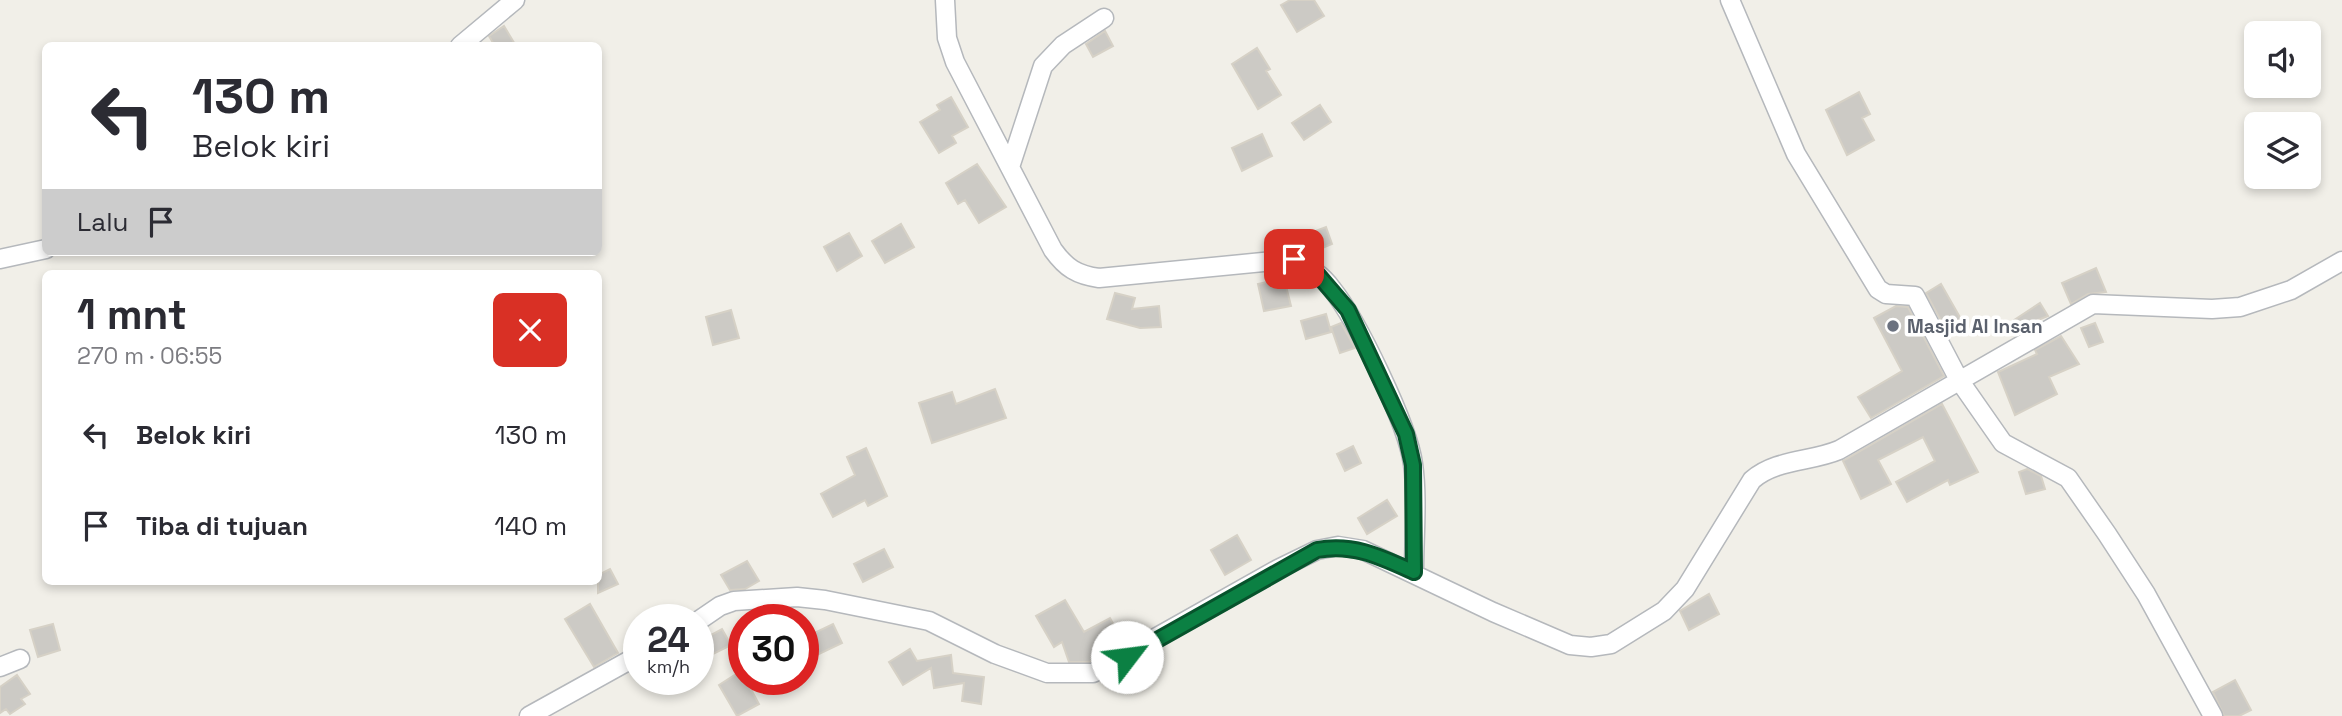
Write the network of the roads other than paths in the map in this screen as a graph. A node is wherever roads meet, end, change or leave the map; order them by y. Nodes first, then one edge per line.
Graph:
1 (515, 0) edge
2 (945, 0) edge
3 (1730, 0) edge
4 (1104, 18) dead end
5 (465, 42) edge
6 (1010, 167) junction
7 (42, 250) edge
8 (0, 259) edge
9 (2342, 261) edge
10 (1959, 380) junction
11 (1414, 572) junction
12 (714, 610) edge
13 (20, 659) dead end
14 (623, 664) edge
15 (0, 667) edge
16 (529, 716) edge
17 (2213, 716) edge

1 - 5 street
2 - 6 street
3 - 10 street
4 - 6 street
6 - 11 street
7 - 8 street
9 - 10 street
10 - 11 street
10 - 17 street
11 - 12 street
13 - 15 street
14 - 16 street

